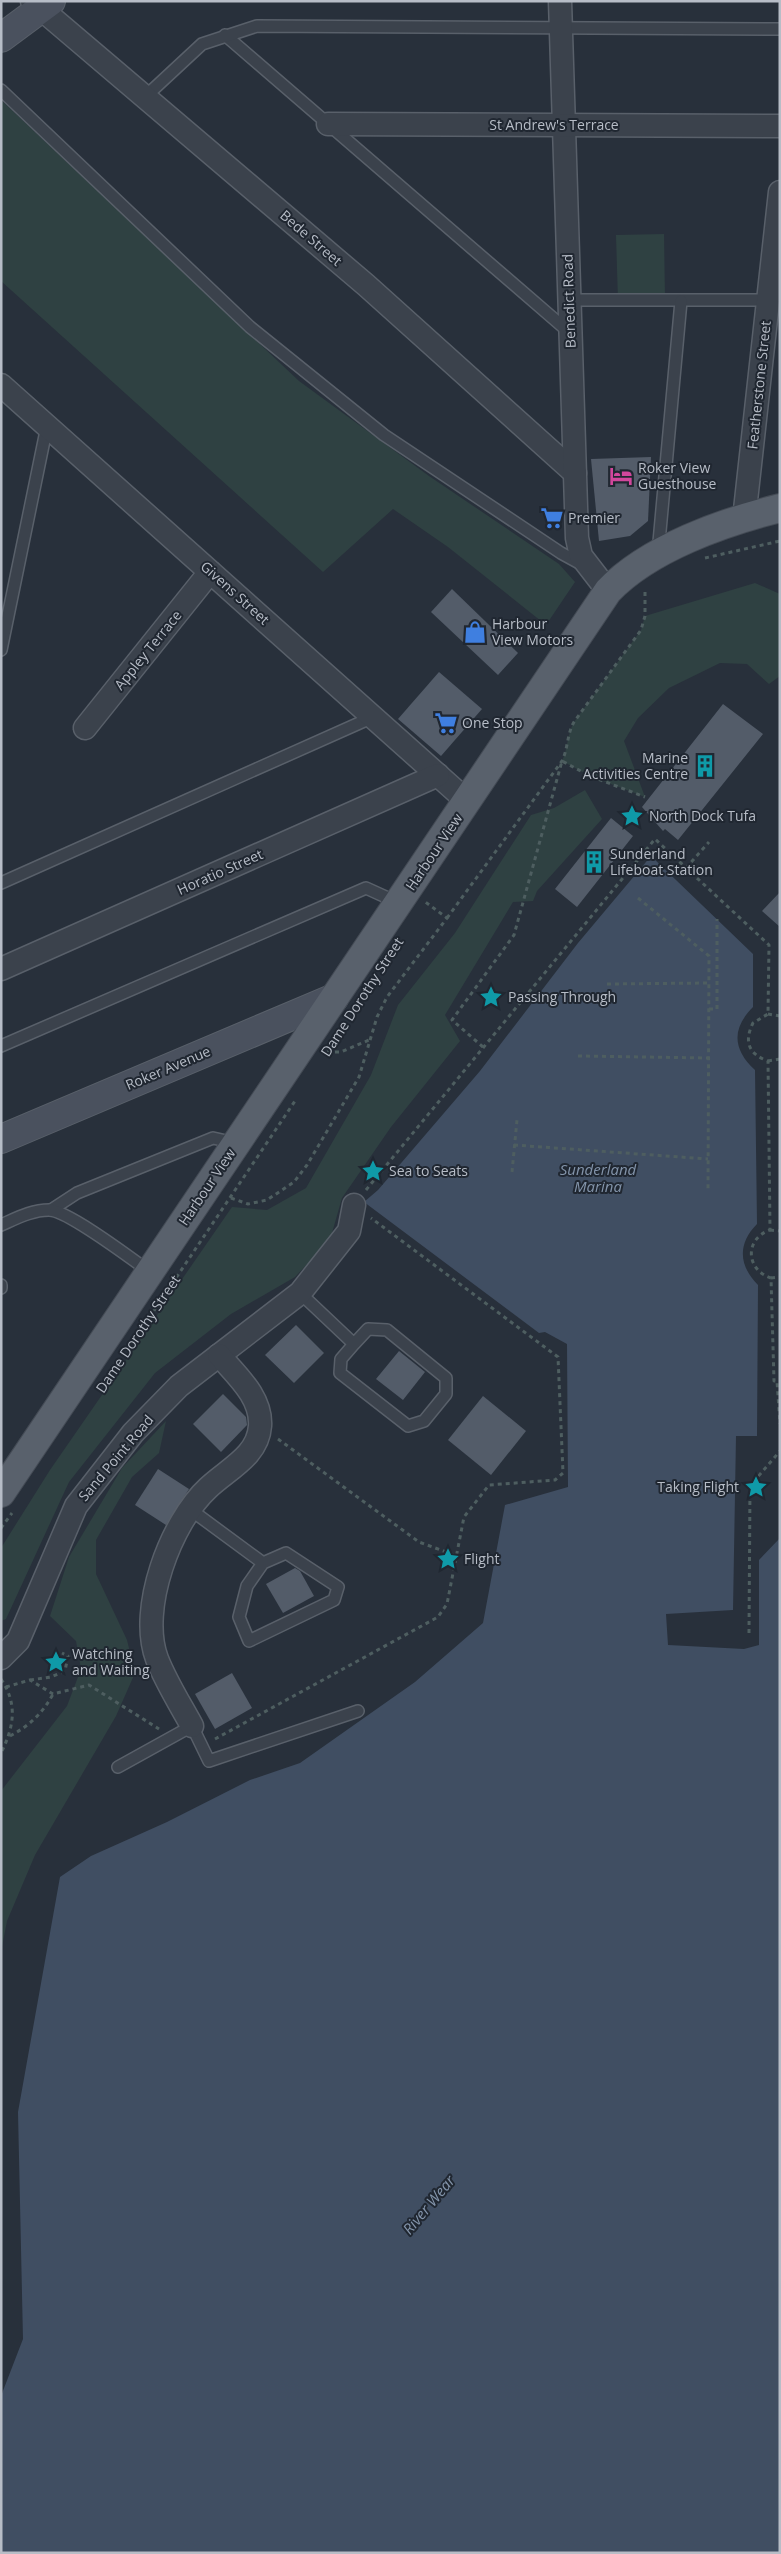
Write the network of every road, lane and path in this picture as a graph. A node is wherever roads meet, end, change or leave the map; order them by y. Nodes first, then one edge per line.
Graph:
1 (560, 1) edge
2 (42, 4) edge
3 (559, 28) junction
4 (780, 29) edge
5 (225, 35) junction
6 (1, 38) edge
7 (1, 90) edge
8 (146, 96) junction
9 (328, 124) junction
10 (562, 124) junction
11 (780, 126) edge
12 (780, 192) edge
13 (569, 300) junction
14 (768, 300) junction
15 (680, 301) junction
16 (571, 333) junction
17 (1, 386) edge
18 (47, 426) junction
19 (575, 473) junction
20 (780, 508) edge
21 (744, 519) junction
22 (780, 541) edge
23 (658, 556) junction
24 (702, 559) dead end
25 (210, 572) junction
26 (601, 581) junction
27 (638, 596) dead end
28 (1, 650) edge
29 (373, 717) junction
30 (85, 728) dead end
31 (562, 761) junction
32 (438, 775) junction
33 (645, 798) dead end
34 (468, 802) junction
35 (709, 842) dead end
36 (686, 868) junction
37 (1, 883) edge
38 (429, 893) dead end
39 (638, 898) dead end
40 (414, 904) junction
41 (447, 918) junction
42 (717, 919) dead end
43 (1, 969) edge
44 (709, 983) junction
45 (607, 984) dead end
46 (334, 998) junction
47 (709, 1008) junction
48 (768, 1014) junction
49 (780, 1016) edge
50 (370, 1040) junction
51 (332, 1043) dead end
52 (1, 1046) edge
53 (483, 1047) junction
54 (327, 1052) junction
55 (578, 1056) dead end
56 (709, 1058) junction
57 (322, 1060) dead end
58 (780, 1060) edge
59 (768, 1061) junction
60 (300, 1092) dead end
61 (517, 1120) dead end
62 (1, 1139) edge
63 (236, 1144) junction
64 (514, 1145) junction
65 (708, 1159) junction
66 (512, 1172) dead end
67 (708, 1190) dead end
68 (230, 1198) junction
69 (354, 1204) junction
70 (51, 1210) junction
71 (1, 1225) edge
72 (770, 1230) junction
73 (780, 1231) edge
74 (150, 1272) junction
75 (780, 1277) edge
76 (771, 1278) junction
77 (300, 1293) junction
78 (141, 1330) dead end
79 (354, 1344) junction
80 (219, 1355) junction
81 (780, 1424) edge
82 (260, 1426) junction
83 (780, 1451) edge
84 (10, 1499) edge
85 (191, 1510) junction
86 (1, 1528) edge
87 (457, 1556) junction
88 (263, 1563) junction
89 (749, 1633) dead end
90 (62, 1653) dead end
91 (1, 1658) edge
92 (1, 1679) edge
93 (30, 1680) junction
94 (6, 1687) junction
95 (53, 1694) junction
96 (358, 1711) dead end
97 (196, 1734) junction
98 (9, 1737) junction
99 (172, 1737) junction
100 (1, 1753) edge
101 (118, 1767) dead end

1 - 3 street, Benedict Road
2 - 6 street
2 - 8 street, Bede Street
3 - 4 lane
3 - 5 lane
3 - 10 street, Benedict Road
5 - 8 lane
5 - 9 lane
7 - 26 lane
8 - 19 street, Bede Street
9 - 10 street, St Andrew's Terrace
9 - 16 lane
10 - 11 street, St Andrew's Terrace
10 - 13 street, Benedict Road
12 - 14 street, Featherstone Street
13 - 15 lane
13 - 16 street, Benedict Road
14 - 15 lane
14 - 21 street, Featherstone Street
15 - 23 lane
16 - 19 street, Benedict Road
17 - 18 street, Givens Street
18 - 25 street, Givens Street
18 - 28 lane
19 - 26 street, Benedict Road
20 - 21 main road, Harbour View
21 - 23 main road, Harbour View
22 - 24 path
23 - 26 main road, Harbour View
25 - 29 street, Givens Street
25 - 30 street, Appley Terrace
26 - 34 main road, Harbour View
27 - 31 path
29 - 32 street, Givens Street
29 - 37 lane
31 - 33 path
31 - 41 path
31 - 53 path
32 - 34 street, Givens Street
32 - 43 street, Horatio Street
34 - 40 main road, Harbour View
35 - 36 path
36 - 48 path
36 - 53 path
38 - 40 path
39 - 44 path
40 - 41 path
40 - 46 main road, Harbour View
40 - 52 lane
41 - 50 path
42 - 47 path
44 - 45 path
44 - 47 path
46 - 62 street, Roker Avenue
46 - 63 main road, Harbour View
47 - 56 path
48 - 49 path
48 - 59 path
50 - 54 path
50 - 68 path
51 - 54 path, Dame Dorothy Street
53 - 69 path
54 - 57 path, Dame Dorothy Street
55 - 56 path
56 - 65 path
58 - 59 path
59 - 72 path
60 - 68 path, Dame Dorothy Street
61 - 64 path
63 - 70 lane
63 - 74 main road, Harbour View
64 - 65 path
64 - 66 path
65 - 67 path
68 - 78 path, Dame Dorothy Street
69 - 77 street, Sand Point Road
69 - 87 path
70 - 71 lane
70 - 74 lane
72 - 73 path
72 - 76 path
74 - 84 main road, Dame Dorothy Street
75 - 76 path
76 - 81 path
77 - 79 lane
77 - 80 street, Sand Point Road
79 - 79 lane
80 - 82 street
80 - 91 street, Sand Point Road
82 - 85 street
82 - 87 path
83 - 89 path
84 - 86 path
85 - 88 lane
85 - 97 street
87 - 97 path
88 - 88 lane
90 - 93 path
92 - 94 path
93 - 94 path
93 - 95 path
94 - 98 path
95 - 98 path
95 - 99 path
96 - 97 lane
97 - 99 lane
98 - 100 path
99 - 101 lane

